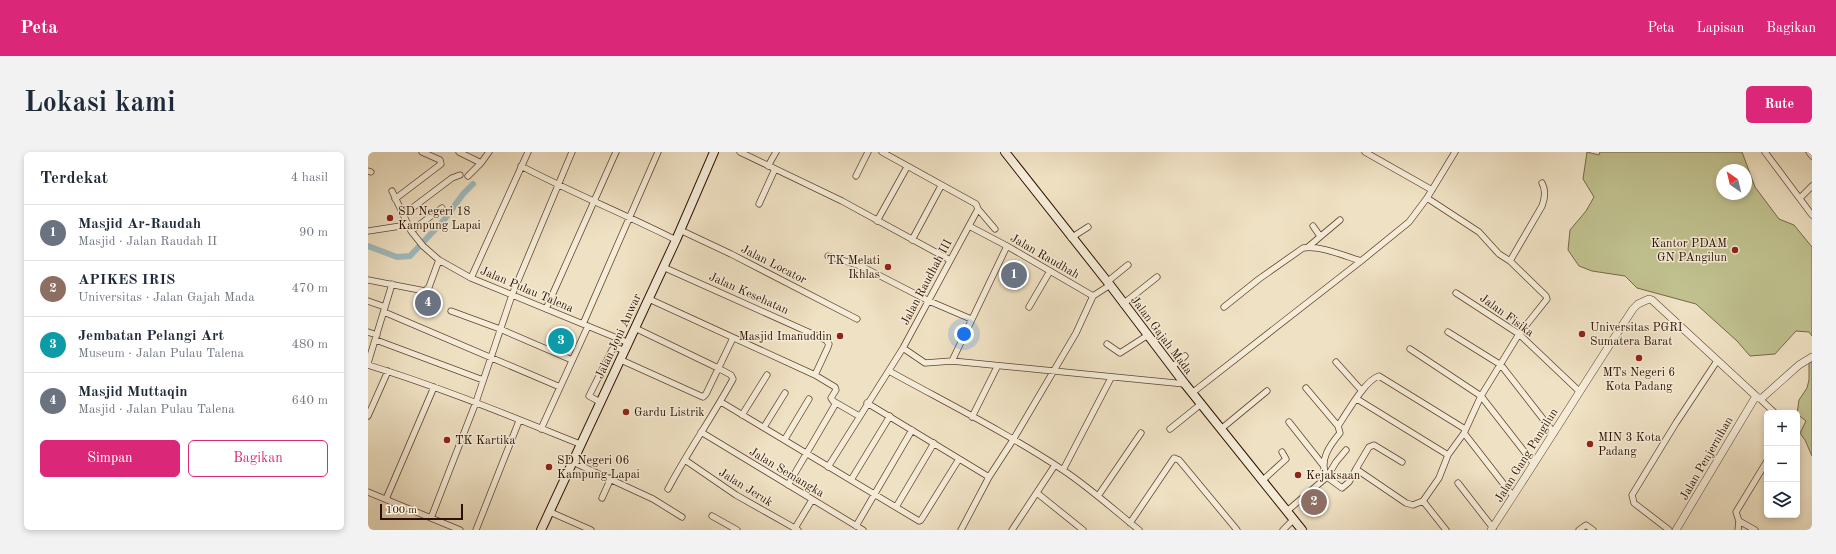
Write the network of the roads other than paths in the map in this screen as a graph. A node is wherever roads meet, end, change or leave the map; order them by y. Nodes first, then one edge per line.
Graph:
1 (422, 152) edge
2 (459, 152) edge
3 (489, 152) edge
4 (528, 152) edge
5 (572, 152) edge
6 (616, 152) edge
7 (658, 152) edge
8 (714, 152) edge
9 (740, 152) edge
10 (776, 152) edge
11 (868, 152) edge
12 (882, 152) edge
13 (1005, 152) edge
14 (1365, 152) edge
15 (1455, 152) edge
16 (1765, 152) edge
17 (1809, 152) edge
18 (1812, 156) edge
19 (481, 164) junction
20 (522, 166) junction
21 (768, 166) junction
22 (907, 167) junction
23 (775, 169) junction
24 (460, 175) dead end
25 (468, 176) dead end
26 (856, 176) dead end
27 (1542, 183) dead end
28 (557, 186) junction
29 (941, 186) junction
30 (1812, 186) edge
31 (1432, 190) junction
32 (392, 191) dead end
33 (1427, 198) junction
34 (1800, 198) junction
35 (395, 199) junction
36 (594, 201) junction
37 (759, 204) dead end
38 (442, 208) dead end
39 (978, 209) junction
40 (403, 215) junction
41 (1812, 215) edge
42 (630, 217) junction
43 (1340, 220) dead end
44 (877, 221) junction
45 (407, 224) junction
46 (969, 226) junction
47 (1313, 226) dead end
48 (1088, 227) dead end
49 (995, 229) dead end
50 (680, 230) junction
51 (368, 231) edge
52 (411, 231) junction
53 (1320, 236) junction
54 (1072, 238) junction
55 (676, 240) junction
56 (912, 240) junction
57 (1007, 246) junction
58 (1308, 247) junction
59 (828, 256) dead end
60 (439, 260) junction
61 (950, 260) junction
62 (1361, 260) junction
63 (1510, 261) junction
64 (1128, 265) dead end
65 (663, 267) junction
66 (1050, 271) junction
67 (1158, 276) dead end
68 (471, 278) junction
69 (368, 280) edge
70 (1108, 283) junction
71 (392, 284) junction
72 (1456, 293) dead end
73 (512, 295) junction
74 (1093, 296) junction
75 (648, 299) junction
76 (368, 301) edge
77 (929, 301) junction
78 (1123, 304) junction
79 (1030, 307) dead end
80 (1224, 307) dead end
81 (384, 309) junction
82 (546, 309) junction
83 (451, 311) dead end
84 (857, 318) dead end
85 (971, 320) junction
86 (586, 325) junction
87 (635, 328) junction
88 (500, 329) junction
89 (368, 332) edge
90 (1448, 332) dead end
91 (1519, 334) junction
92 (1148, 335) junction
93 (377, 337) junction
94 (733, 338) junction
95 (629, 343) junction
96 (1107, 344) dead end
97 (903, 348) junction
98 (1410, 349) dead end
99 (625, 351) junction
100 (491, 356) junction
101 (1185, 356) dead end
102 (1812, 357) edge
103 (572, 360) junction
104 (621, 360) junction
105 (952, 361) junction
106 (1717, 361) junction
107 (1336, 362) dead end
108 (368, 364) edge
109 (1501, 365) junction
110 (997, 367) junction
111 (1172, 367) junction
112 (718, 368) junction
113 (388, 371) junction
114 (889, 371) junction
115 (1052, 372) junction
116 (767, 375) dead end
117 (815, 375) junction
118 (1111, 378) junction
119 (483, 380) junction
120 (1185, 384) junction
121 (434, 387) junction
122 (560, 387) junction
123 (1306, 388) dead end
124 (1267, 391) dead end
125 (1362, 391) junction
126 (1578, 391) junction
127 (785, 393) dead end
128 (1192, 393) junction
129 (1481, 396) junction
130 (1758, 398) junction
131 (809, 399) dead end
132 (1357, 399) junction
133 (476, 402) junction
134 (600, 402) junction
135 (721, 402) junction
136 (836, 403) junction
137 (867, 403) junction
138 (1201, 404) junction
139 (1772, 410) edge
140 (742, 415) junction
141 (368, 416) edge
142 (859, 416) junction
143 (890, 416) junction
144 (972, 417) junction
145 (519, 421) junction
146 (1289, 422) dead end
147 (1338, 426) junction
148 (764, 427) junction
149 (541, 428) junction
150 (1170, 429) dead end
151 (1221, 429) junction
152 (912, 430) junction
153 (1464, 431) junction
154 (701, 432) junction
155 (1141, 433) dead end
156 (1554, 433) junction
157 (785, 439) junction
158 (1013, 440) junction
159 (934, 443) junction
160 (580, 444) junction
161 (1346, 450) dead end
162 (1282, 452) dead end
163 (806, 453) junction
164 (1448, 455) junction
165 (959, 458) junction
166 (685, 460) junction
167 (573, 462) junction
168 (1402, 462) dead end
169 (1534, 464) junction
170 (1055, 465) junction
171 (1323, 465) junction
172 (1764, 466) edge
173 (828, 467) junction
174 (1356, 469) junction
175 (1063, 470) junction
176 (989, 477) junction
177 (1327, 477) junction
178 (612, 478) junction
179 (851, 480) junction
180 (1263, 480) junction
181 (1458, 483) dead end
182 (788, 485) junction
183 (668, 489) dead end
184 (368, 492) edge
185 (1037, 493) junction
186 (875, 494) junction
187 (1098, 496) junction
188 (1513, 496) junction
189 (602, 498) dead end
190 (386, 499) junction
191 (812, 500) junction
192 (1423, 501) junction
193 (896, 507) junction
194 (1287, 510) junction
195 (550, 512) junction
196 (712, 516) dead end
197 (682, 517) dead end
198 (431, 518) junction
199 (1294, 520) junction
200 (1739, 521) junction
201 (1130, 523) junction
202 (856, 526) junction
203 (796, 529) edge
204 (1137, 529) edge
205 (1492, 529) edge
206 (460, 530) edge
207 (476, 530) edge
208 (541, 530) edge
209 (591, 530) edge
210 (737, 530) edge
211 (863, 530) edge
212 (961, 530) edge
213 (1012, 530) edge
214 (1083, 530) edge
215 (1237, 530) edge
216 (1283, 530) edge
217 (1302, 530) edge
218 (1446, 530) edge
219 (1579, 530) edge
220 (1593, 530) edge
221 (1669, 530) edge
222 (1676, 530) edge
223 (1738, 530) edge
224 (1755, 530) edge

1 - 35 street
2 - 19 street
3 - 19 street
4 - 20 street
5 - 28 street
6 - 36 street
7 - 42 street
8 - 50 main road, Jalan Joni Anwar
9 - 21 street
10 - 21 street
11 - 26 street
12 - 22 street
13 - 54 main road, Jalan Gajah Mada
14 - 31 street
15 - 31 street
16 - 34 street
17 - 18 street
19 - 25 street
20 - 28 street
20 - 68 street
21 - 23 street
22 - 29 street
22 - 44 street
23 - 37 street
23 - 44 street
24 - 40 street
27 - 63 street
28 - 36 street
28 - 73 street
29 - 39 street
29 - 56 street
30 - 34 street
31 - 33 street
32 - 35 street
33 - 62 street
33 - 63 street
34 - 41 street
35 - 40 street
36 - 42 street
36 - 82 street
38 - 52 street
39 - 46 street, Jalan Raudhah III
39 - 49 street
40 - 45 street
42 - 55 street
42 - 86 street
43 - 53 street
44 - 56 street
45 - 51 street
45 - 52 street
46 - 57 street, Jalan Raudhah
46 - 61 street, Jalan Raudhah III
47 - 53 street
48 - 54 street
50 - 55 main road, Jalan Joni Anwar
50 - 84 street, Jalan Locator
52 - 60 street, Jalan Pulau Talena
53 - 58 street
54 - 70 main road, Jalan Gajah Mada
55 - 65 main road, Jalan Joni Anwar
56 - 61 street
57 - 66 street, Jalan Raudhah
57 - 85 street
58 - 62 street
58 - 80 street
59 - 77 street
60 - 68 street, Jalan Pulau Talena
60 - 71 street
61 - 77 street, Jalan Raudhah III
62 - 128 street
63 - 91 street
64 - 70 street
65 - 75 main road, Jalan Joni Anwar
65 - 117 street, Jalan Kesehatan
66 - 74 street, Jalan Raudhah
66 - 79 street
67 - 78 street
68 - 73 street, Jalan Pulau Talena
69 - 71 street
70 - 74 street
70 - 78 main road, Jalan Gajah Mada
71 - 81 street
72 - 91 street, Jalan Fisika
73 - 82 street, Jalan Pulau Talena
73 - 88 street
74 - 115 street
75 - 87 main road, Jalan Joni Anwar
75 - 94 street
76 - 81 street
77 - 85 street
77 - 97 street, Jalan Raudhah III
78 - 92 main road, Jalan Gajah Mada
81 - 93 street
81 - 100 street
82 - 86 street, Jalan Pulau Talena
83 - 88 street
85 - 105 street
86 - 95 street, Jalan Pulau Talena
86 - 103 street
87 - 95 main road, Jalan Joni Anwar
87 - 112 street
88 - 100 street
88 - 103 street
89 - 93 street
90 - 109 street
91 - 109 street
91 - 126 street, Jalan Fisika
92 - 96 street
92 - 111 main road, Jalan Gajah Mada
93 - 108 street
93 - 119 street
94 - 112 street
94 - 117 street
95 - 99 main road, Jalan Joni Anwar
97 - 105 street
97 - 114 street, Jalan Raudhah III
98 - 129 street
99 - 104 main road, Jalan Joni Anwar
99 - 134 street
100 - 119 street
100 - 122 street
101 - 111 street
102 - 130 street, Jalan Penjernihan
103 - 122 street
104 - 112 street
104 - 134 main road, Jalan Joni Anwar
105 - 110 street
106 - 126 street, Jalan Gang Pangilun
106 - 130 street
106 - 221 street
107 - 125 street
108 - 113 street
109 - 129 street
109 - 156 street
110 - 115 street
110 - 144 street
111 - 120 main road, Jalan Gajah Mada
112 - 135 street
113 - 121 street
113 - 141 street
114 - 137 street, Jalan Raudhah III
114 - 144 street
115 - 118 street
115 - 158 street
116 - 140 street
117 - 136 street
118 - 120 street
118 - 175 street
119 - 133 street
120 - 128 main road, Jalan Gajah Mada
121 - 133 street
121 - 190 street
122 - 149 street
123 - 147 street
124 - 151 street
125 - 132 street
125 - 153 street
126 - 156 street, Jalan Gang Pangilun
127 - 148 street
128 - 138 main road, Jalan Gajah Mada
129 - 153 street
129 - 169 street
130 - 139 street
130 - 222 street, Jalan Penjernihan
131 - 157 street
132 - 147 street
132 - 164 street
133 - 145 street
133 - 198 street
134 - 160 main road, Jalan Joni Anwar
135 - 140 street
135 - 154 street
136 - 142 street
136 - 163 street
137 - 142 street, Jalan Raudhah III
137 - 143 street
138 - 150 street
138 - 151 main road, Jalan Gajah Mada
140 - 148 street
142 - 173 street, Jalan Raudhah III
143 - 152 street
143 - 179 street
144 - 158 street
145 - 149 street
145 - 207 street
146 - 171 street
147 - 171 street
148 - 157 street
149 - 160 street
151 - 180 main road, Jalan Gajah Mada
152 - 159 street
152 - 186 street
153 - 164 street
153 - 188 street
154 - 166 street
154 - 182 street, Jalan Semangka
155 - 187 street
156 - 169 street, Jalan Gang Pangilun
157 - 163 street
158 - 170 street
158 - 176 street
159 - 165 street
159 - 193 street
160 - 167 main road, Jalan Joni Anwar
161 - 177 street
162 - 180 street
163 - 173 street
163 - 182 street
164 - 192 street
165 - 176 street
165 - 193 street
166 - 183 street
166 - 203 street, Jalan Jeruk
167 - 178 street
167 - 195 main road, Jalan Joni Anwar
168 - 174 street
169 - 188 street, Jalan Gang Pangilun
170 - 175 street
170 - 185 street
171 - 177 street
172 - 200 street
173 - 179 street
174 - 177 street
174 - 192 street
175 - 187 street
176 - 212 street
177 - 194 street
178 - 189 street
178 - 197 street
179 - 186 street
180 - 194 main road, Jalan Gajah Mada
181 - 205 street
182 - 191 street, Jalan Semangka
184 - 190 street
185 - 213 street
185 - 214 street
186 - 193 street
186 - 202 street
187 - 201 street
188 - 205 street, Jalan Gang Pangilun
190 - 198 street
191 - 202 street, Jalan Semangka
191 - 203 street
192 - 218 street
194 - 199 main road, Jalan Gajah Mada
195 - 208 main road, Jalan Joni Anwar
195 - 209 street
196 - 210 street
198 - 206 street
199 - 216 street
199 - 217 main road, Jalan Gajah Mada
200 - 223 street
200 - 224 street
201 - 204 street
201 - 215 street
202 - 211 street, Jalan Semangka
219 - 220 street

